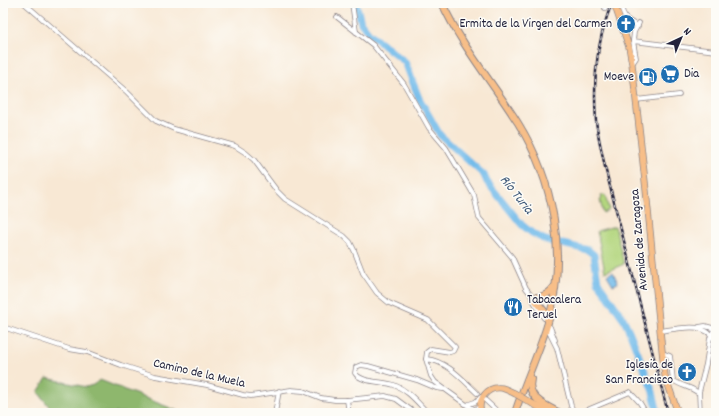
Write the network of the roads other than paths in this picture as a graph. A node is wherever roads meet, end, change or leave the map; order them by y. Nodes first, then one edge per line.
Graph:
1 (24, 3) edge
2 (352, 3) edge
3 (442, 3) edge
4 (606, 3) edge
5 (618, 4) edge
6 (605, 8) dead end
7 (337, 17) dead end
8 (356, 32) junction
9 (633, 41) junction
10 (716, 51) edge
11 (632, 64) junction
12 (679, 95) dead end
13 (636, 100) junction
14 (555, 286) junction
15 (531, 295) junction
16 (547, 323) junction
17 (3, 327) edge
18 (698, 327) junction
19 (716, 328) edge
20 (660, 331) junction
21 (712, 334) junction
22 (542, 339) junction
23 (716, 342) edge
24 (709, 343) junction
25 (662, 354) junction
26 (426, 359) junction
27 (525, 387) junction
28 (443, 389) junction
29 (279, 391) junction
30 (698, 391) junction
31 (477, 393) dead end
32 (484, 398) junction
33 (347, 400) junction
34 (468, 405) junction
35 (479, 412) edge
36 (275, 413) edge
37 (349, 413) edge
38 (413, 413) edge
39 (428, 413) edge
40 (499, 413) edge
41 (515, 413) edge
42 (518, 413) edge
43 (549, 413) edge
44 (560, 413) edge
45 (574, 413) edge
46 (580, 413) edge
47 (646, 413) edge
48 (678, 413) edge
49 (700, 413) edge

1 - 26 street
2 - 8 street
3 - 14 highway
4 - 6 street
5 - 9 street, Avenida de Zaragoza
5 - 11 main road, Avenida de Zaragoza
7 - 8 street
8 - 15 street
9 - 10 street
9 - 11 street, Avenida de Zaragoza
11 - 13 main road, Avenida de Zaragoza
12 - 13 street
13 - 20 main road, Avenida de Zaragoza
14 - 15 highway
14 - 16 highway
15 - 16 highway
16 - 22 highway
16 - 45 street
17 - 29 street, Camino de la Muela
18 - 19 street
18 - 20 street
18 - 21 street
19 - 21 street
20 - 25 main road, Avenida de Zaragoza
21 - 23 street
21 - 24 street
22 - 27 highway
22 - 44 highway
23 - 24 street
24 - 30 street
25 - 30 street
25 - 48 main road, Avenida de Zaragoza
26 - 28 street
26 - 31 street
27 - 41 highway
27 - 42 highway
28 - 34 street
28 - 39 street
29 - 33 street, Camino de la Muela
29 - 36 street
30 - 49 street
32 - 34 street
32 - 35 main road
32 - 40 street
32 - 43 main road, bridge
33 - 37 street
33 - 38 street, Camino de la Muela
34 - 35 street
46 - 47 street

